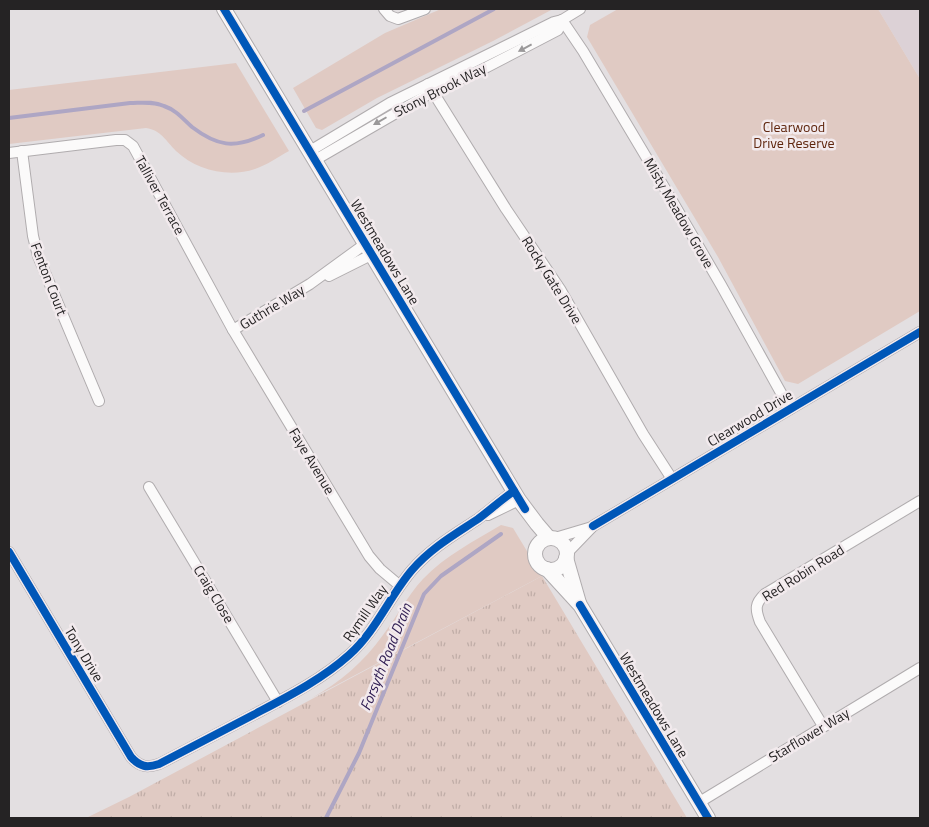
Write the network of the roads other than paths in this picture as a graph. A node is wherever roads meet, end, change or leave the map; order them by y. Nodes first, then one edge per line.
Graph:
1 (224, 9) edge
2 (384, 9) edge
3 (425, 9) edge
4 (580, 9) edge
5 (562, 20) junction
6 (431, 88) junction
7 (22, 151) junction
8 (9, 152) edge
9 (312, 156) junction
10 (368, 250) junction
11 (233, 330) junction
12 (920, 332) edge
13 (99, 401) dead end
14 (790, 409) junction
15 (672, 479) junction
16 (149, 486) dead end
17 (519, 500) junction
18 (920, 501) edge
19 (593, 526) junction
20 (552, 538) junction
21 (9, 552) edge
22 (566, 555) junction
23 (535, 558) junction
24 (19, 568) junction
25 (546, 569) junction
26 (9, 575) edge
27 (399, 585) junction
28 (580, 605) junction
29 (920, 668) edge
30 (278, 702) junction
31 (823, 726) junction
32 (142, 766) joint
33 (698, 803) junction
34 (708, 818) edge

1 - 9 street, Westmeadows Lane
2 - 3 street
4 - 5 street, Stony Brook Way
5 - 6 street, Stony Brook Way
5 - 14 street, Misty Meadow Grove
6 - 9 street, Stony Brook Way
6 - 15 street, Rocky Gate Drive
7 - 8 street, Talliver Terrace
7 - 11 street, Talliver Terrace
7 - 13 street, Fenton Court
9 - 10 street, Westmeadows Lane
10 - 11 street, Guthrie Way
10 - 17 street, Westmeadows Lane
11 - 27 street, Faye Avenue
12 - 14 street, Clearwood Drive
14 - 15 street, Clearwood Drive
15 - 19 street, Clearwood Drive
16 - 30 street, Craig Close
17 - 20 street, Westmeadows Lane
17 - 23 street, Westmeadows Lane
17 - 27 street, Rymill Way
18 - 31 street, Red Robin Road
19 - 20 street, Clearwood Drive
19 - 22 street, Clearwood Drive
20 - 22 street
20 - 23 street
21 - 24 street, Tony Drive
22 - 25 street
22 - 28 street, Westmeadows Lane
23 - 25 street
24 - 26 street
24 - 32 street, Tony Drive
25 - 28 street, Westmeadows Lane
27 - 30 street, Rymill Way
28 - 33 street, Westmeadows Lane
29 - 31 street, Starflower Way
30 - 32 street, Rymill Way
31 - 33 street, Starflower Way
33 - 34 street, Westmeadows Lane

